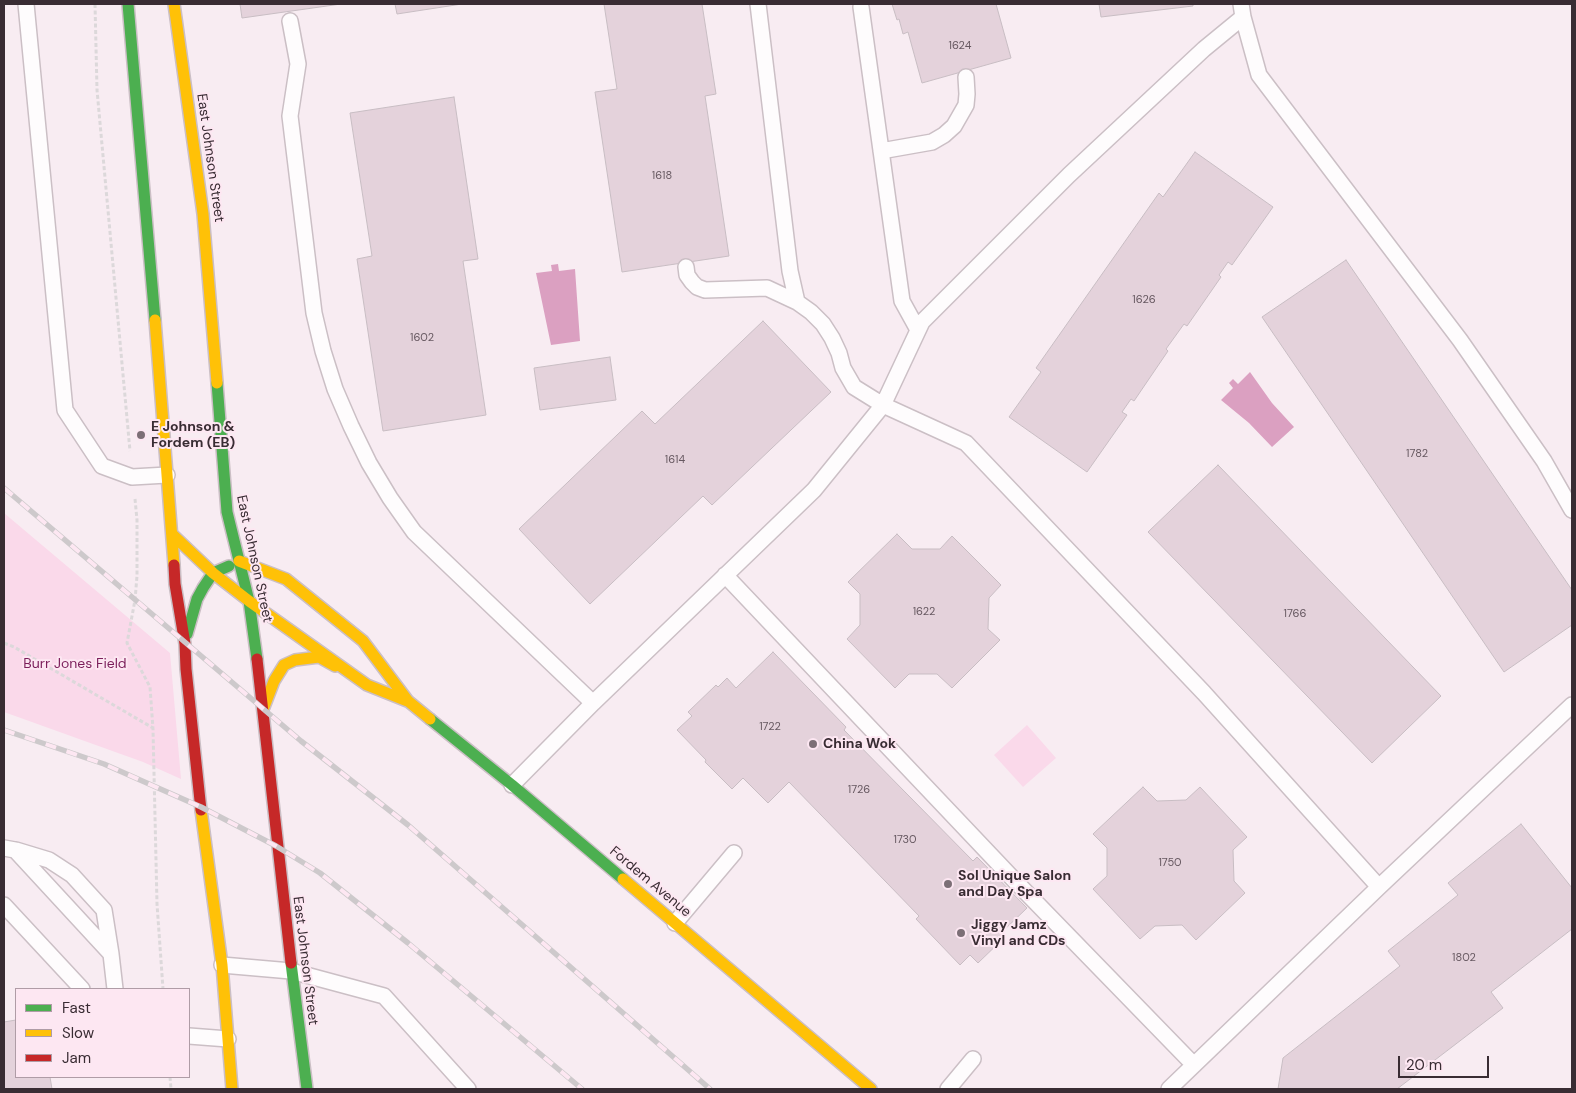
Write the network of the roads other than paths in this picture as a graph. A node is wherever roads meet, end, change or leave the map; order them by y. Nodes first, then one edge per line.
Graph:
1 (26, 4) edge
2 (128, 4) edge
3 (174, 4) edge
4 (758, 4) edge
5 (861, 7) dead end
6 (1242, 10) edge
7 (290, 21) dead end
8 (966, 77) dead end
9 (881, 151) junction
10 (686, 267) dead end
11 (797, 302) junction
12 (918, 330) junction
13 (883, 405) junction
14 (167, 475) junction
15 (1572, 510) edge
16 (173, 535) junction
17 (239, 561) junction
18 (213, 573) junction
19 (726, 575) junction
20 (249, 601) junction
21 (185, 644) junction
22 (367, 685) junction
23 (408, 701) junction
24 (593, 703) junction
25 (1572, 706) edge
26 (263, 709) junction
27 (512, 785) junction
28 (9, 849) edge
29 (734, 853) dead end
30 (1378, 887) junction
31 (4, 905) edge
32 (675, 923) junction
33 (111, 954) junction
34 (222, 965) junction
35 (291, 971) junction
36 (81, 988) edge
37 (115, 988) edge
38 (190, 1036) edge
39 (228, 1039) junction
40 (974, 1059) dead end
41 (1194, 1065) junction
42 (232, 1089) edge
43 (307, 1089) edge
44 (468, 1089) edge
45 (871, 1089) edge
46 (948, 1089) edge
47 (1169, 1089) edge

1 - 14 lane
2 - 14 main road
3 - 17 main road, East Johnson Street
4 - 11 lane
5 - 9 lane
6 - 12 lane
6 - 15 lane
7 - 24 lane
8 - 9 lane
9 - 12 lane
10 - 11 lane
11 - 13 lane
12 - 13 lane
13 - 19 lane
13 - 30 lane
14 - 16 main road
16 - 18 main road, Fordem Avenue
16 - 21 main road
17 - 18 main road
17 - 20 main road, East Johnson Street
17 - 23 main road, Fordem Avenue
18 - 20 main road, Fordem Avenue
18 - 21 main road
19 - 24 lane
19 - 41 lane
20 - 22 main road, Fordem Avenue
20 - 26 main road, East Johnson Street
21 - 34 main road
22 - 23 main road, Fordem Avenue
22 - 26 main road
23 - 27 main road, Fordem Avenue
24 - 27 lane
25 - 30 lane
26 - 35 main road, East Johnson Street
27 - 32 main road, Fordem Avenue
28 - 33 lane
28 - 33 lane
29 - 32 lane
30 - 41 lane
31 - 36 lane
32 - 45 main road, Fordem Avenue
33 - 37 lane
34 - 35 lane
34 - 39 main road
35 - 43 main road, East Johnson Street
35 - 44 lane
38 - 39 lane
39 - 42 main road
40 - 46 lane
41 - 47 lane

